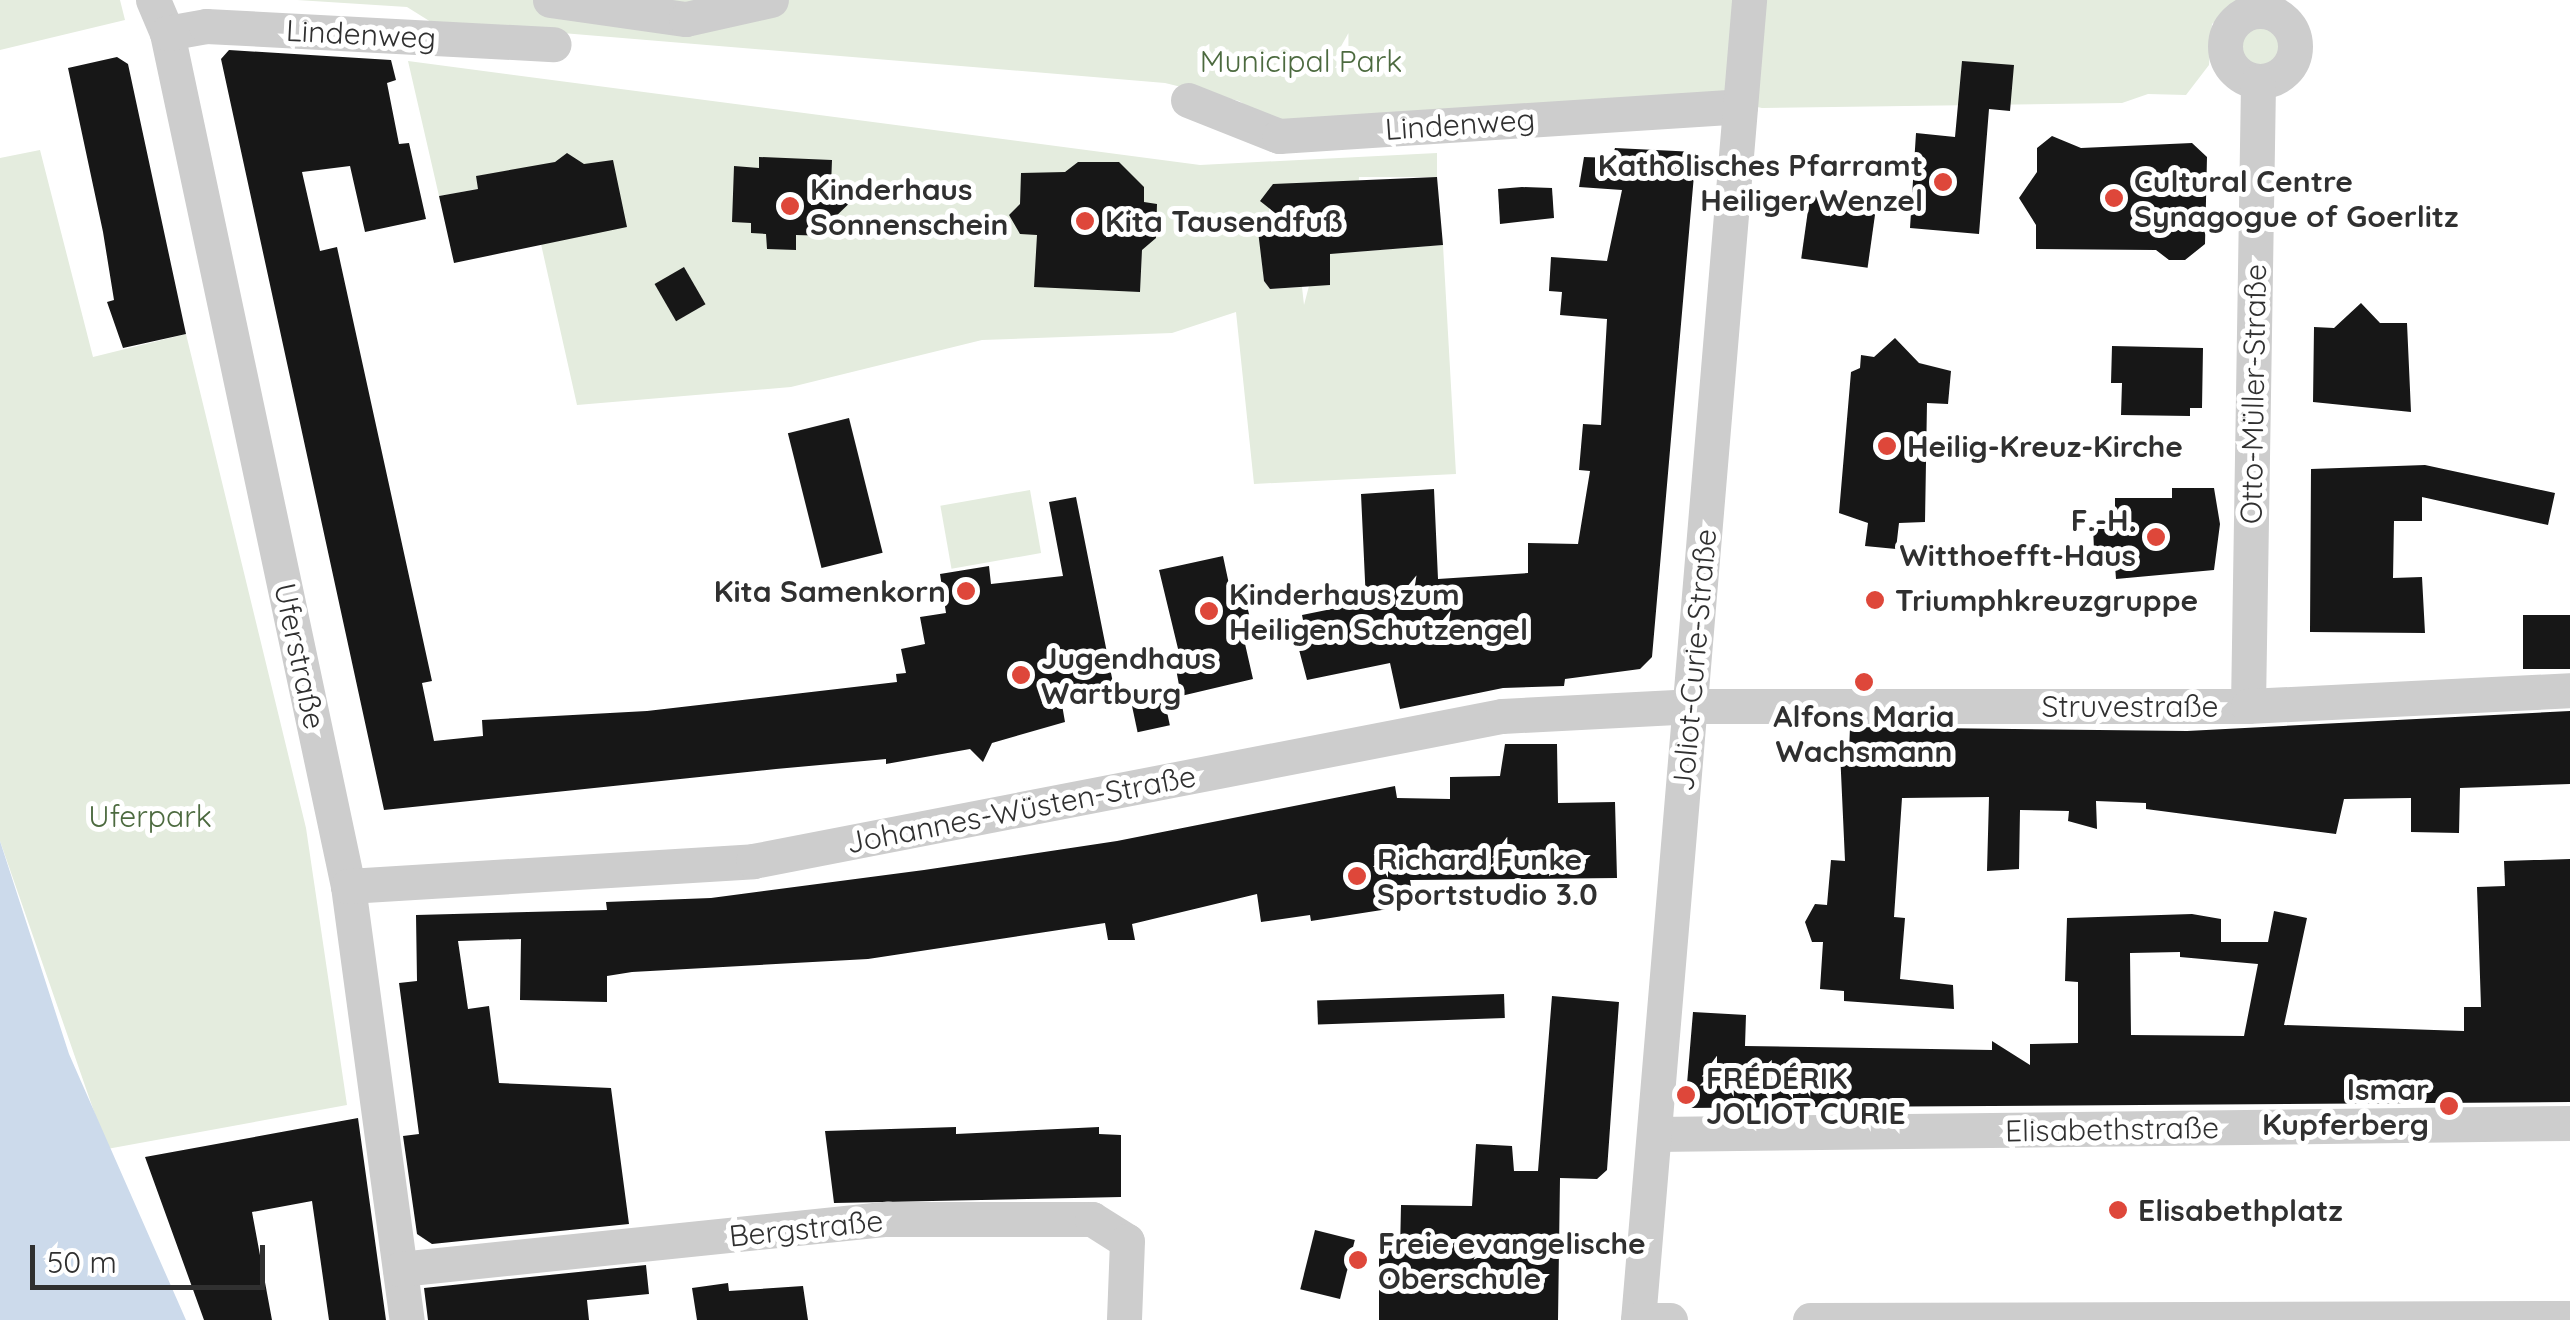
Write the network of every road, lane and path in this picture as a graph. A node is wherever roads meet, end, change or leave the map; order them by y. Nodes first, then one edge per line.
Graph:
1 (550, 0) edge
2 (770, 0) edge
3 (1749, 0) edge
4 (163, 12) edge
5 (554, 44) dead end
6 (2258, 82) dead end
7 (1188, 100) dead end
8 (1740, 106) junction
9 (2570, 690) edge
10 (1690, 706) junction
11 (2248, 706) junction
12 (348, 886) junction
13 (2570, 1123) edge
14 (1655, 1134) junction
15 (400, 1268) junction
16 (2570, 1318) edge
17 (406, 1320) edge
18 (1124, 1320) edge
19 (1638, 1320) edge
20 (1670, 1320) edge
21 (1810, 1320) edge

1 - 2 street
3 - 8 street, Joliot-Curie-Straße
4 - 5 street, Lindenweg
4 - 12 street, Uferstraße
6 - 11 street, Otto-Müller-Straße
7 - 8 street, Lindenweg
8 - 10 street, Joliot-Curie-Straße
9 - 11 street, Struvestraße
10 - 11 street, Struvestraße
10 - 12 street, Johannes-Wüsten-Straße
10 - 14 street, Joliot-Curie-Straße
12 - 15 street, Uferstraße
13 - 14 street, Elisabethstraße
14 - 19 street, Joliot-Curie-Straße
15 - 17 street, Uferstraße
15 - 18 street, Bergstraße
16 - 21 street
19 - 20 street

